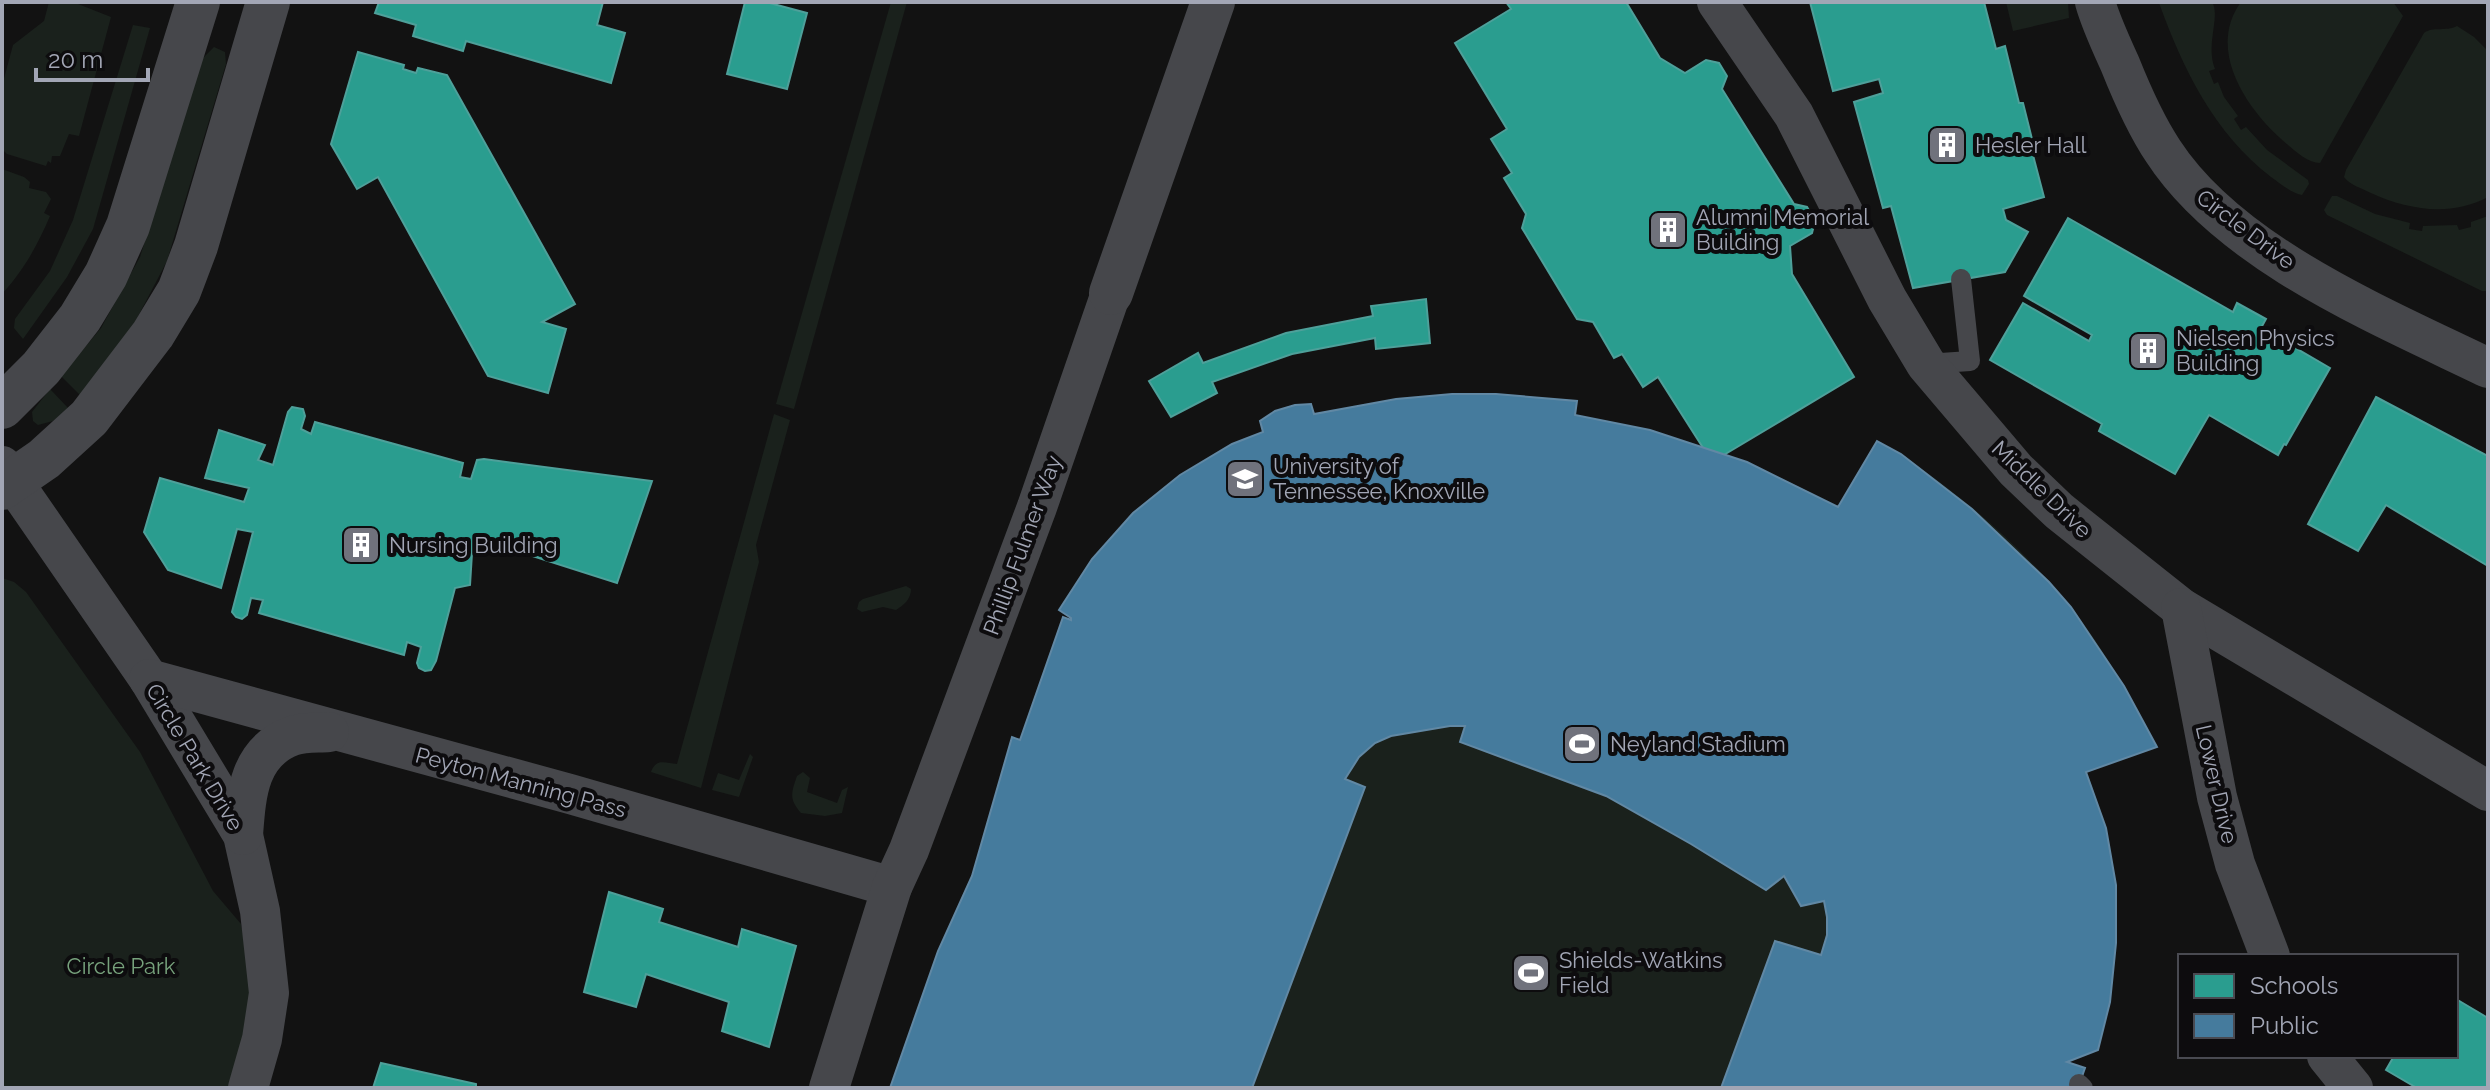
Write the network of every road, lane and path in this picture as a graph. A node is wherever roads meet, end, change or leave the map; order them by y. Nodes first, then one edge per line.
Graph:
1 (1213, 2) edge
2 (2095, 2) edge
3 (196, 9) edge
4 (1724, 9) edge
5 (263, 19) edge
6 (1961, 279) dead end
7 (1111, 293) joint
8 (1926, 364) junction
9 (2488, 368) edge
10 (2, 407) edge
11 (5, 479) edge
12 (2181, 608) junction
13 (149, 679) junction
14 (336, 731) junction
15 (2488, 791) edge
16 (243, 835) junction
17 (892, 887) junction
18 (2269, 954) edge
19 (2329, 1058) edge
20 (248, 1088) edge
21 (829, 1088) edge
22 (2353, 1088) edge

1 - 7 street, Phillip Fulmer Way
2 - 9 street, Circle Drive
3 - 5 street
3 - 10 street
4 - 8 street, Middle Drive
5 - 11 street
6 - 8 lane
7 - 17 street, Phillip Fulmer Way
8 - 12 street, Middle Drive
11 - 13 street, Circle Park Drive
12 - 15 street, Middle Drive
12 - 18 street, Lower Drive
13 - 14 street, Peyton Manning Pass
13 - 16 street, Circle Park Drive
14 - 16 street
14 - 17 street, Peyton Manning Pass
16 - 20 street, Circle Park Drive
17 - 21 street, Phillip Fulmer Way
19 - 22 street

